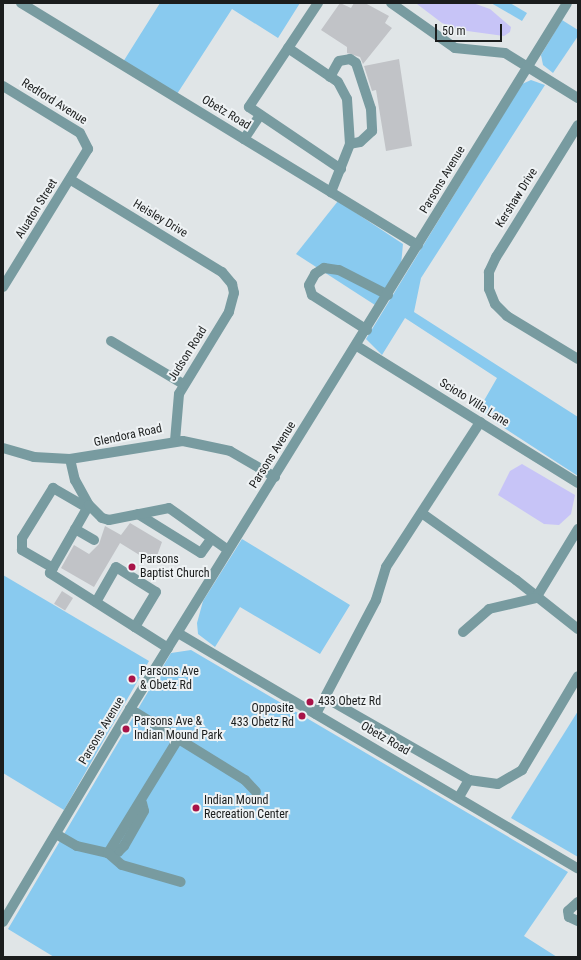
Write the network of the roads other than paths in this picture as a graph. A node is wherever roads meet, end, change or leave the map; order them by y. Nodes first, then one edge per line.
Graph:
1 (21, 3) edge
2 (318, 3) edge
3 (391, 3) edge
4 (566, 3) edge
5 (288, 48) junction
6 (528, 67) junction
7 (330, 77) junction
8 (3, 86) edge
9 (362, 90) junction
10 (345, 94) junction
11 (578, 98) edge
12 (260, 115) junction
13 (578, 125) edge
14 (244, 139) junction
15 (88, 143) joint
16 (350, 144) junction
17 (341, 169) junction
18 (70, 180) junction
19 (331, 192) junction
20 (418, 245) junction
21 (232, 284) joint
22 (3, 287) edge
23 (388, 295) junction
24 (367, 330) junction
25 (112, 341) dead end
26 (357, 346) junction
27 (578, 359) edge
28 (183, 384) junction
29 (480, 422) junction
30 (175, 440) junction
31 (3, 448) edge
32 (70, 459) junction
33 (275, 477) junction
34 (578, 483) edge
35 (88, 507) junction
36 (138, 514) junction
37 (423, 514) junction
38 (75, 529) junction
39 (578, 529) edge
40 (211, 539) junction
41 (94, 540) dead end
42 (228, 550) junction
43 (53, 568) junction
44 (536, 598) junction
45 (96, 602) junction
46 (135, 627) junction
47 (578, 630) edge
48 (463, 632) dead end
49 (178, 633) junction
50 (168, 648) junction
51 (578, 676) edge
52 (326, 698) junction
53 (130, 709) junction
54 (316, 714) junction
55 (178, 739) junction
56 (469, 780) junction
57 (256, 792) dead end
58 (459, 797) junction
59 (56, 834) junction
60 (108, 853) junction
61 (578, 869) edge
62 (181, 882) dead end
63 (578, 902) edge
64 (578, 921) edge
65 (3, 922) edge

1 - 14 street, Obetz Road
2 - 5 street
3 - 6 street
4 - 6 street, Parsons Avenue
5 - 7 street
5 - 12 street
6 - 11 street
6 - 20 street, Parsons Avenue
7 - 9 street
7 - 10 street
8 - 15 street, Redford Avenue
9 - 10 street
9 - 16 street
10 - 16 street
12 - 14 street
12 - 17 street
13 - 27 street, Kershaw Drive
14 - 19 street, Obetz Road
15 - 18 street, Aluaton Street
16 - 17 street
17 - 19 street
18 - 21 street, Heisley Drive
18 - 22 street, Aluaton Street
19 - 20 street, Obetz Road
20 - 23 street, Parsons Avenue
21 - 28 street, Judson Road
23 - 24 street, Parsons Avenue
23 - 24 street
24 - 26 street, Parsons Avenue
25 - 28 street
26 - 29 street, Scioto Villa Lane
26 - 33 street, Parsons Avenue
28 - 30 street, Judson Road
29 - 34 street, Scioto Villa Lane
29 - 37 street
30 - 32 street, Glendora Road
30 - 33 street, Glendora Road
31 - 32 street, Glendora Road
32 - 35 street
33 - 42 street, Parsons Avenue
35 - 36 street
35 - 38 street
35 - 43 street
36 - 40 street
36 - 40 street
37 - 44 street
37 - 52 street
38 - 41 street
38 - 43 street
39 - 44 street
40 - 42 street
42 - 49 street, Parsons Avenue
43 - 45 street
44 - 47 street
44 - 48 street
45 - 46 street
45 - 46 street
46 - 50 street
49 - 50 street, Parsons Avenue
49 - 54 street, Obetz Road
50 - 53 street, Parsons Avenue
51 - 56 street
52 - 54 street
52 - 56 street
53 - 55 street
53 - 59 street, Parsons Avenue
54 - 58 street, Obetz Road
55 - 57 street
55 - 60 street
56 - 58 street
58 - 61 street, Obetz Road
59 - 60 street
59 - 65 street, Parsons Avenue
60 - 62 street
63 - 64 street

